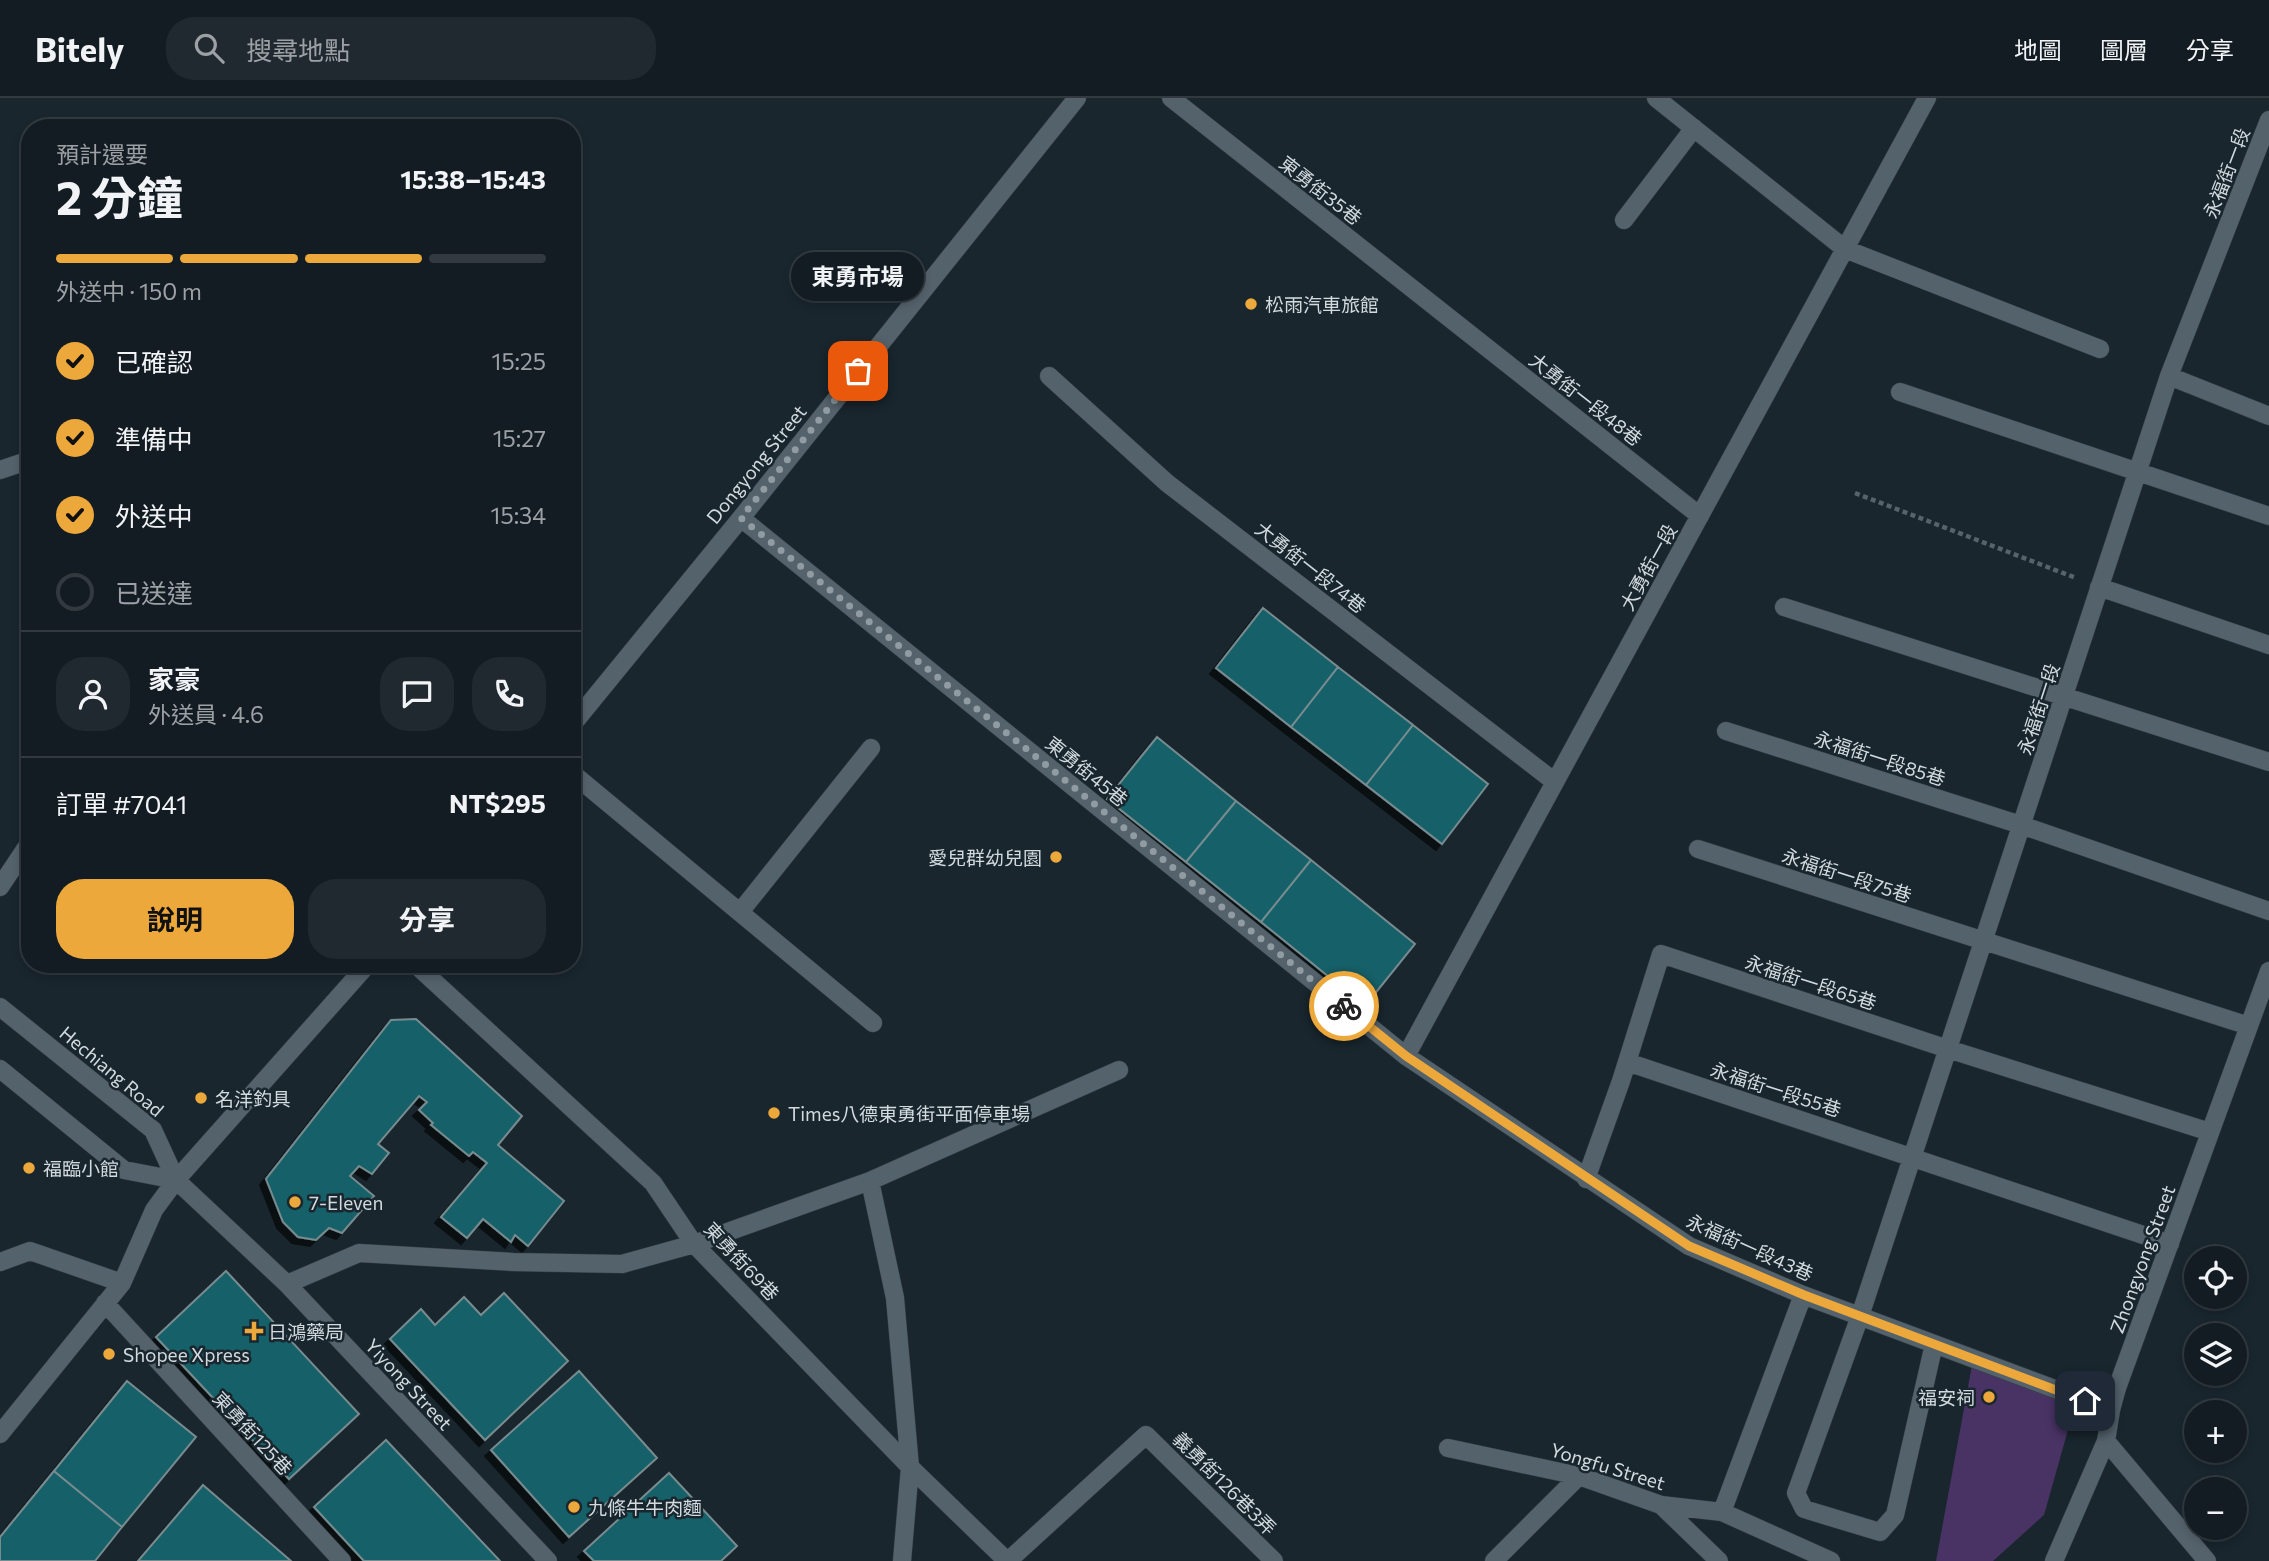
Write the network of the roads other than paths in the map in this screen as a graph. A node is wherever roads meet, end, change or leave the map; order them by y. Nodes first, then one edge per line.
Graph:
1 (1077, 98) edge
2 (1171, 98) edge
3 (1656, 98) edge
4 (1927, 98) edge
5 (2269, 120) edge
6 (1694, 128) junction
7 (1624, 220) dead end
8 (1845, 249) junction
9 (1446, 315) joint
10 (2100, 349) dead end
11 (1049, 376) dead end
12 (2169, 376) junction
13 (1900, 392) dead end
14 (2269, 415) edge
15 (21, 463) edge
16 (0, 470) edge
17 (2138, 472) junction
18 (1700, 516) junction
19 (2269, 516) edge
20 (741, 518) junction
21 (2099, 587) junction
22 (1784, 607) dead end
23 (2269, 645) edge
24 (2064, 695) junction
25 (581, 713) edge
26 (1726, 732) dead end
27 (871, 748) dead end
28 (2269, 762) edge
29 (581, 780) edge
30 (1555, 782) junction
31 (2021, 825) junction
32 (1698, 849) dead end
33 (21, 856) edge
34 (0, 887) edge
35 (2269, 911) edge
36 (740, 912) junction
37 (1983, 942) junction
38 (2269, 971) edge
39 (360, 973) edge
40 (425, 973) edge
41 (0, 1007) edge
42 (873, 1023) dead end
43 (2249, 1026) junction
44 (1948, 1049) junction
45 (1406, 1056) junction
46 (1627, 1062) junction
47 (0, 1069) edge
48 (1119, 1070) dead end
49 (2210, 1132) junction
50 (1913, 1156) junction
51 (1586, 1179) junction
52 (176, 1180) junction
53 (870, 1181) junction
54 (694, 1244) junction
55 (2170, 1244) junction
56 (0, 1262) edge
57 (122, 1283) junction
58 (287, 1284) junction
59 (1804, 1295) junction
60 (105, 1303) junction
61 (1860, 1316) junction
62 (1934, 1344) junction
63 (2111, 1410) junction
64 (0, 1434) edge
65 (2106, 1441) junction
66 (1448, 1448) dead end
67 (910, 1467) junction
68 (1579, 1476) junction
69 (1661, 1505) junction
70 (1722, 1512) junction
71 (342, 1561) edge
72 (548, 1561) edge
73 (902, 1561) edge
74 (1007, 1561) edge
75 (1274, 1561) edge
76 (1494, 1561) edge
77 (1720, 1561) edge
78 (1830, 1561) edge
79 (2054, 1561) edge
80 (2207, 1561) edge

1 - 20 street, Dongyong Street
2 - 9 street, 東勇街35巷
3 - 6 street
4 - 8 street, 大勇街一段
5 - 12 street, 永福街一段
6 - 7 street
6 - 8 street
8 - 10 street
8 - 18 street, 大勇街一段
9 - 18 street, 大勇街一段48巷
11 - 30 street, 大勇街一段74巷
12 - 14 street
12 - 17 street, 永福街一段
13 - 17 street
15 - 16 street
17 - 19 street
17 - 21 street, 永福街一段
18 - 30 street, 大勇街一段
20 - 25 street, Dongyong Street
20 - 45 street, 東勇街45巷
21 - 23 street
21 - 24 street, 永福街一段
22 - 24 street
24 - 28 street
24 - 31 street, 永福街一段
26 - 31 street, 永福街一段85巷
27 - 36 street
29 - 36 street
30 - 45 street, 大勇街一段
31 - 35 street, 永福街一段85巷
31 - 37 street, 永福街一段
32 - 37 street, 永福街一段75巷
33 - 34 street
36 - 42 street
37 - 43 street, 永福街一段75巷
37 - 44 street, 永福街一段
38 - 43 street, Zhongyong Street
39 - 52 street
40 - 54 street, 東勇街69巷
41 - 52 street, Hechiang Road
43 - 49 street, Zhongyong Street
44 - 46 street, 永福街一段65巷
44 - 49 street, 永福街一段65巷
44 - 50 street, 永福街一段
45 - 51 street, 永福街一段43巷
46 - 50 street, 永福街一段55巷
46 - 51 street
47 - 52 street
48 - 53 street
49 - 55 street, Zhongyong Street
50 - 55 street, 永福街一段55巷
50 - 61 street, 永福街一段
51 - 59 street, 永福街一段43巷
52 - 57 street
52 - 58 street, Yiyong Street
53 - 54 street
53 - 67 street
54 - 58 street
54 - 67 street, 東勇街69巷
55 - 63 street, Zhongyong Street
56 - 57 street
57 - 60 street
58 - 72 street, Yiyong Street
59 - 61 street, 永福街一段43巷
59 - 70 street
60 - 64 street
60 - 71 street, 東勇街125巷
61 - 62 street, 永福街一段43巷
61 - 62 street, 永福街一段
62 - 63 street, 永福街一段43巷
63 - 65 street, Zhongyong Street
65 - 79 street, Zhongyong Street
65 - 80 street
66 - 68 street, Yongfu Street
67 - 73 street
67 - 74 street, 東勇街69巷
68 - 69 street, Yongfu Street
68 - 76 street
69 - 70 street, Yongfu Street
69 - 77 street
70 - 78 street, Yongfu Street
74 - 75 street, 義勇街126巷3弄

